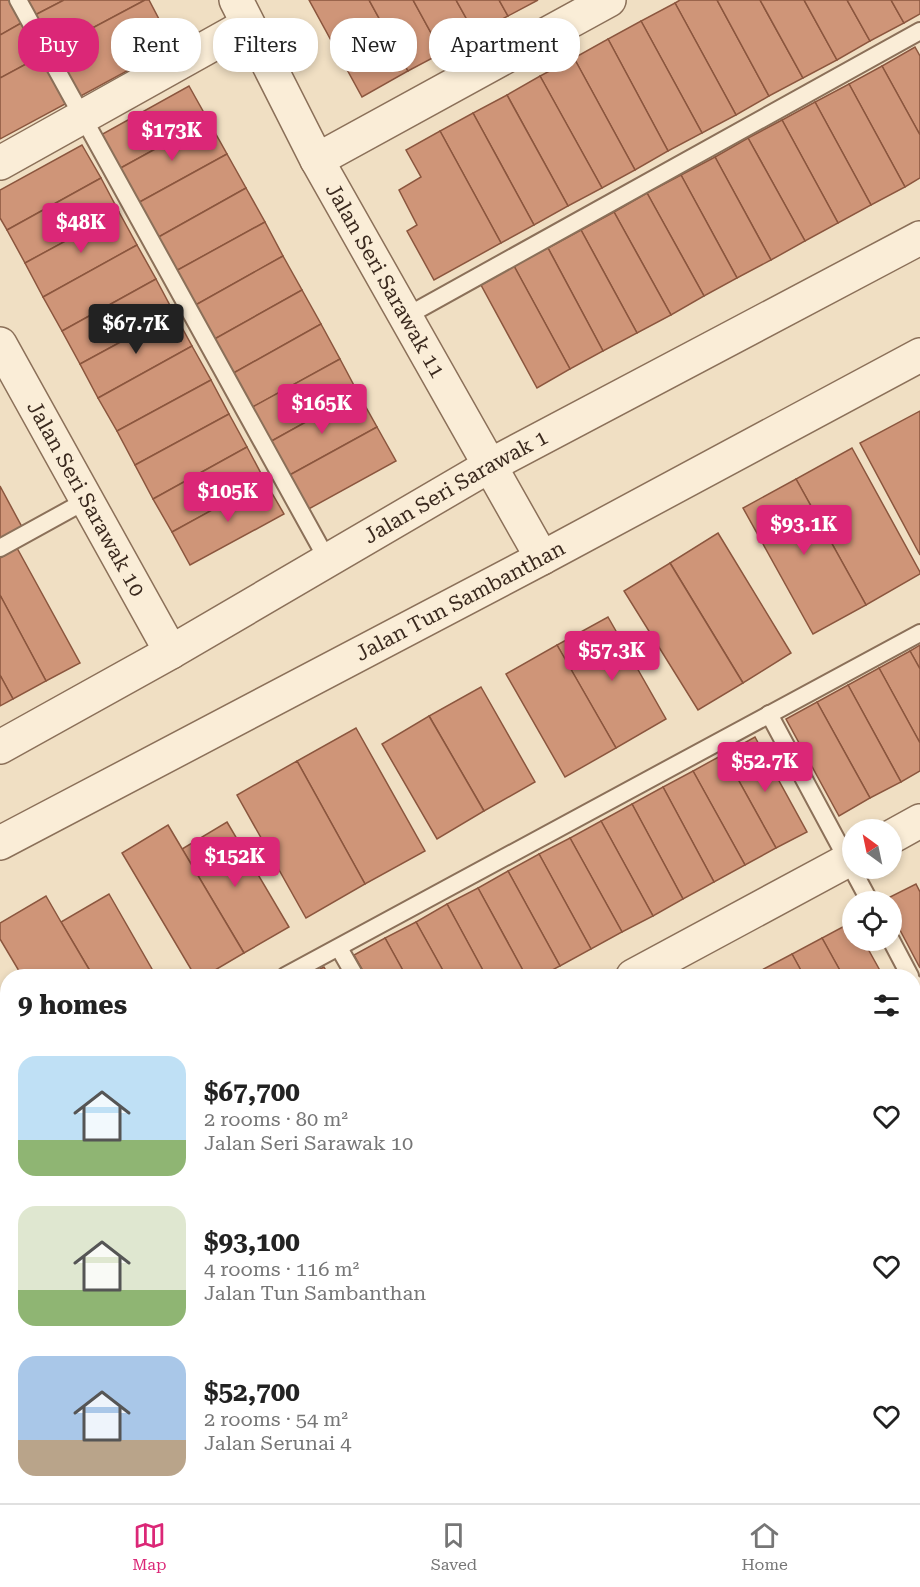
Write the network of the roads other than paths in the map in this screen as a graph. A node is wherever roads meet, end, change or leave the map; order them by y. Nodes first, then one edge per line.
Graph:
1 (18, 0) edge
2 (609, 0) edge
3 (245, 9) edge
4 (920, 31) edge
5 (82, 117) junction
6 (317, 159) junction
7 (0, 163) edge
8 (920, 238) edge
9 (405, 317) junction
10 (0, 344) edge
11 (920, 355) edge
12 (489, 466) junction
13 (87, 500) junction
14 (0, 548) edge
15 (542, 558) junction
16 (328, 561) junction
17 (920, 633) edge
18 (171, 652) junction
19 (768, 714) junction
20 (0, 747) edge
21 (920, 821) edge
22 (902, 831) edge
23 (0, 843) edge
24 (842, 845) edge
25 (842, 863) edge
26 (339, 948) junction
27 (897, 951) edge
28 (298, 969) edge
29 (351, 969) edge
30 (646, 969) edge
31 (906, 969) edge

1 - 5 lane
2 - 6 street
3 - 5 street
3 - 6 street, Jalan Seri Sarawak 11
4 - 9 lane
5 - 7 street
5 - 16 lane
6 - 9 street, Jalan Seri Sarawak 11
8 - 12 street, Jalan Seri Sarawak 1
9 - 12 street, Jalan Seri Sarawak 11
10 - 13 street, Jalan Seri Sarawak 10
11 - 15 street, Jalan Tun Sambanthan
12 - 15 street, Jalan Seri Sarawak 11
12 - 16 street, Jalan Seri Sarawak 1
13 - 14 lane
13 - 18 street, Jalan Seri Sarawak 10
15 - 23 street, Jalan Tun Sambanthan
16 - 18 street, Jalan Seri Sarawak 1
17 - 19 lane
18 - 20 street, Jalan Seri Sarawak 1
19 - 24 lane
19 - 26 lane
21 - 22 street
25 - 30 street
26 - 28 lane
26 - 29 lane
27 - 31 lane

